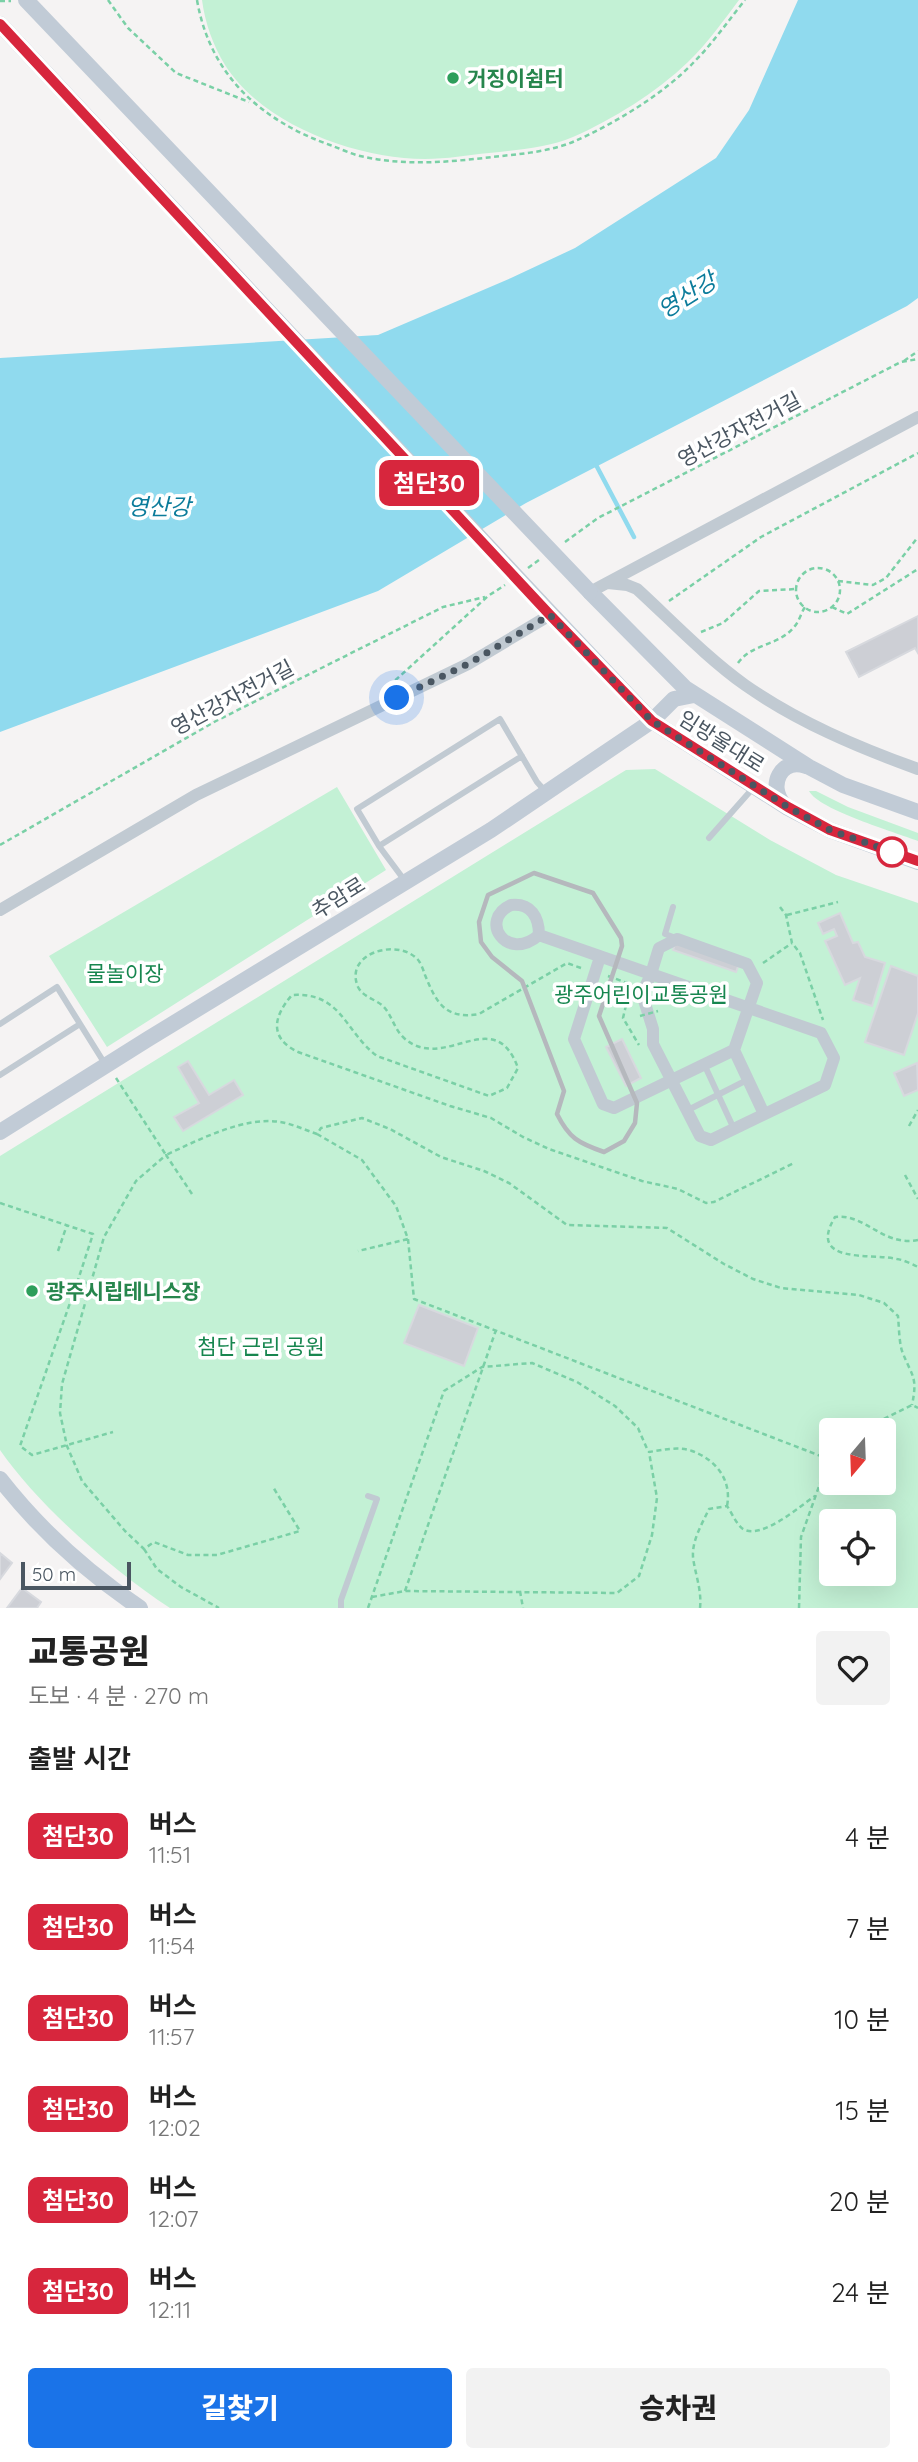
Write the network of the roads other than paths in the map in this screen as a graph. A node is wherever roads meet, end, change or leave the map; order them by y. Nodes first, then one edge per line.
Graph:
1 (26, 0) edge
2 (0, 24) edge
3 (918, 417) edge
4 (607, 583) junction
5 (590, 592) junction
6 (545, 609) junction
7 (694, 695) junction
8 (652, 721) junction
9 (522, 756) junction
10 (808, 767) junction
11 (918, 769) edge
12 (754, 786) junction
13 (547, 793) junction
14 (788, 807) junction
15 (918, 812) edge
16 (709, 838) dead end
17 (379, 846) junction
18 (918, 862) edge
19 (405, 881) junction
20 (673, 907) dead end
21 (0, 910) edge
22 (539, 935) dead end
23 (677, 939) junction
24 (600, 957) junction
25 (651, 974) junction
26 (749, 1008) junction
27 (0, 1024) edge
28 (80, 1024) junction
29 (734, 1050) junction
30 (704, 1064) junction
31 (111, 1072) junction
32 (0, 1075) edge
33 (673, 1080) junction
34 (747, 1080) junction
35 (719, 1096) junction
36 (688, 1110) junction
37 (764, 1114) junction
38 (734, 1129) junction
39 (0, 1132) edge
40 (0, 1479) edge
41 (368, 1496) dead end
42 (140, 1608) edge
43 (341, 1608) edge

1 - 5 main road, 임방울대로, bridge
2 - 6 main road, 임방울대로, bridge
3 - 4 street
4 - 5 street
4 - 11 street
5 - 7 main road, 임방울대로
6 - 8 main road, 임방울대로
6 - 21 street
7 - 8 main road, 추암로
7 - 10 main road, 임방울대로
8 - 12 main road, 임방울대로
8 - 13 main road, 추암로
9 - 13 lane
9 - 17 lane
9 - 17 lane
10 - 14 main road
10 - 15 main road, 임방울대로
12 - 14 main road, 임방울대로
12 - 16 lane
13 - 19 main road, 추암로
14 - 18 main road, 임방울대로
17 - 19 lane
19 - 31 main road, 추암로
20 - 23 lane
22 - 24 street
23 - 25 street
23 - 26 street
24 - 25 street
24 - 33 street
25 - 26 street
25 - 33 street
26 - 29 street
26 - 37 street
27 - 28 lane
28 - 31 lane
28 - 32 lane
29 - 30 street
29 - 34 street
30 - 33 street
30 - 35 lane
31 - 39 main road, 추암로
33 - 36 street
34 - 35 lane
34 - 37 street
35 - 36 lane
35 - 38 lane
36 - 38 street
37 - 38 street
40 - 42 main road
41 - 43 lane

